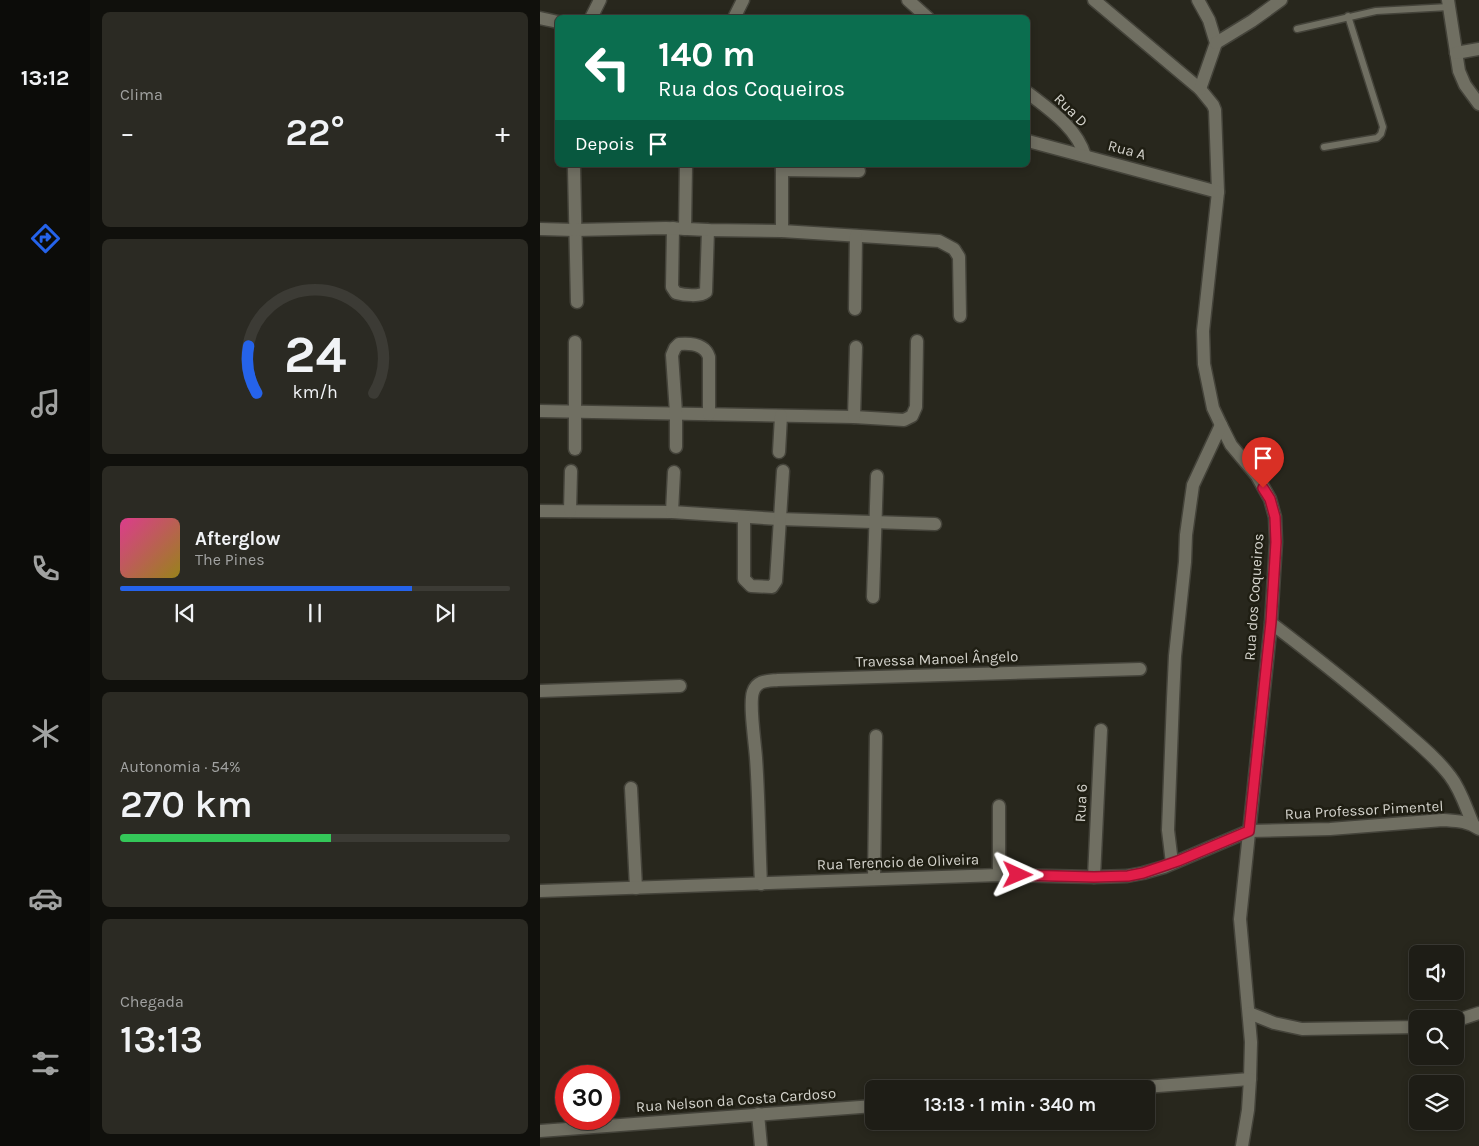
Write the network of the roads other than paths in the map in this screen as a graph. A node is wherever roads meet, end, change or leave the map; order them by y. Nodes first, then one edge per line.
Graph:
1 (600, 0) edge
2 (742, 0) edge
3 (908, 0) edge
4 (1094, 0) edge
5 (1198, 0) edge
6 (1281, 0) edge
7 (1448, 4) edge
8 (592, 15) edge
9 (735, 15) edge
10 (925, 15) edge
11 (1348, 16) junction
12 (540, 18) edge
13 (555, 21) edge
14 (1297, 29) dead end
15 (1216, 43) junction
16 (1479, 49) edge
17 (1456, 54) junction
18 (1200, 89) junction
19 (1030, 95) edge
20 (1479, 104) edge
21 (1030, 142) edge
22 (1324, 147) dead end
23 (1085, 156) junction
24 (686, 167) edge
25 (782, 167) edge
26 (574, 169) dead end
27 (858, 171) dead end
28 (1218, 192) junction
29 (540, 229) edge
30 (679, 229) junction
31 (575, 230) junction
32 (708, 230) junction
33 (782, 231) junction
34 (856, 236) junction
35 (577, 302) dead end
36 (855, 308) dead end
37 (960, 316) dead end
38 (917, 341) dead end
39 (575, 342) dead end
40 (856, 347) dead end
41 (540, 411) edge
42 (574, 412) junction
43 (676, 413) junction
44 (710, 414) junction
45 (781, 416) junction
46 (854, 417) junction
47 (1221, 424) junction
48 (676, 447) dead end
49 (575, 449) dead end
50 (779, 452) dead end
51 (783, 471) dead end
52 (571, 472) dead end
53 (674, 472) dead end
54 (877, 476) dead end
55 (540, 510) edge
56 (570, 511) junction
57 (672, 512) junction
58 (744, 517) junction
59 (779, 519) junction
60 (876, 522) junction
61 (935, 524) dead end
62 (873, 598) dead end
63 (1271, 622) junction
64 (1140, 669) dead end
65 (680, 686) dead end
66 (540, 691) edge
67 (1101, 730) dead end
68 (876, 736) dead end
69 (631, 788) dead end
70 (1000, 806) dead end
71 (1476, 826) edge
72 (1249, 831) junction
73 (1172, 863) junction
74 (999, 875) junction
75 (1094, 877) junction
76 (874, 879) junction
77 (761, 884) junction
78 (636, 888) junction
79 (540, 891) edge
80 (1249, 1013) junction
81 (1479, 1013) edge
82 (1464, 1018) edge
83 (1409, 1027) edge
84 (1250, 1080) junction
85 (1155, 1086) edge
86 (865, 1107) edge
87 (758, 1114) junction
88 (540, 1131) edge
89 (761, 1146) edge
90 (1242, 1146) edge

1 - 8 street
2 - 9 street
3 - 10 street
4 - 18 street, Rua dos Coqueiros
5 - 15 street
6 - 15 street
7 - 11 lane
7 - 17 street
11 - 14 lane
11 - 22 lane
12 - 13 street
15 - 18 street
16 - 17 street
17 - 20 street
18 - 28 street, Rua dos Coqueiros
19 - 23 street, Rua D
21 - 23 street, Rua A
23 - 28 street, Rua A
24 - 30 street
25 - 27 street
25 - 33 street
26 - 31 street
28 - 47 street, Rua dos Coqueiros
29 - 31 street
30 - 31 street
30 - 32 street
30 - 32 street
31 - 35 street
32 - 33 street
33 - 34 street
34 - 36 street
34 - 37 street
38 - 46 street
39 - 42 street
40 - 46 street
41 - 42 street
42 - 43 street
42 - 49 street
43 - 44 street
43 - 44 street
43 - 48 street
44 - 45 street
45 - 46 street
45 - 50 street
47 - 63 street, Rua dos Coqueiros
47 - 73 street
51 - 59 street
52 - 56 street
53 - 57 street
54 - 60 street
55 - 56 street
56 - 57 street
57 - 58 street
58 - 59 street
58 - 59 street
59 - 60 street
60 - 61 street
60 - 62 street
63 - 71 street
63 - 72 street, Rua dos Coqueiros
64 - 77 street, Travessa Manoel Ângelo
65 - 66 street
67 - 75 street, Rua 6
68 - 76 street
69 - 78 street
70 - 74 street
71 - 72 street, Rua Professor Pimentel
72 - 73 street, Rua Terencio de Oliveira
72 - 80 street, Rua dos Coqueiros
73 - 75 street, Rua Terencio de Oliveira
74 - 75 street, Rua Terencio de Oliveira
74 - 76 street, Rua Terencio de Oliveira
76 - 77 street, Rua Terencio de Oliveira
77 - 78 street, Rua Terencio de Oliveira
78 - 79 street, Rua Terencio de Oliveira
80 - 83 street
80 - 84 street, Rua dos Coqueiros
81 - 82 street
84 - 85 street
84 - 90 street, Rua dos Coqueiros
86 - 87 street, Rua Nelson da Costa Cardoso
87 - 88 street, Rua Nelson da Costa Cardoso
87 - 89 street

